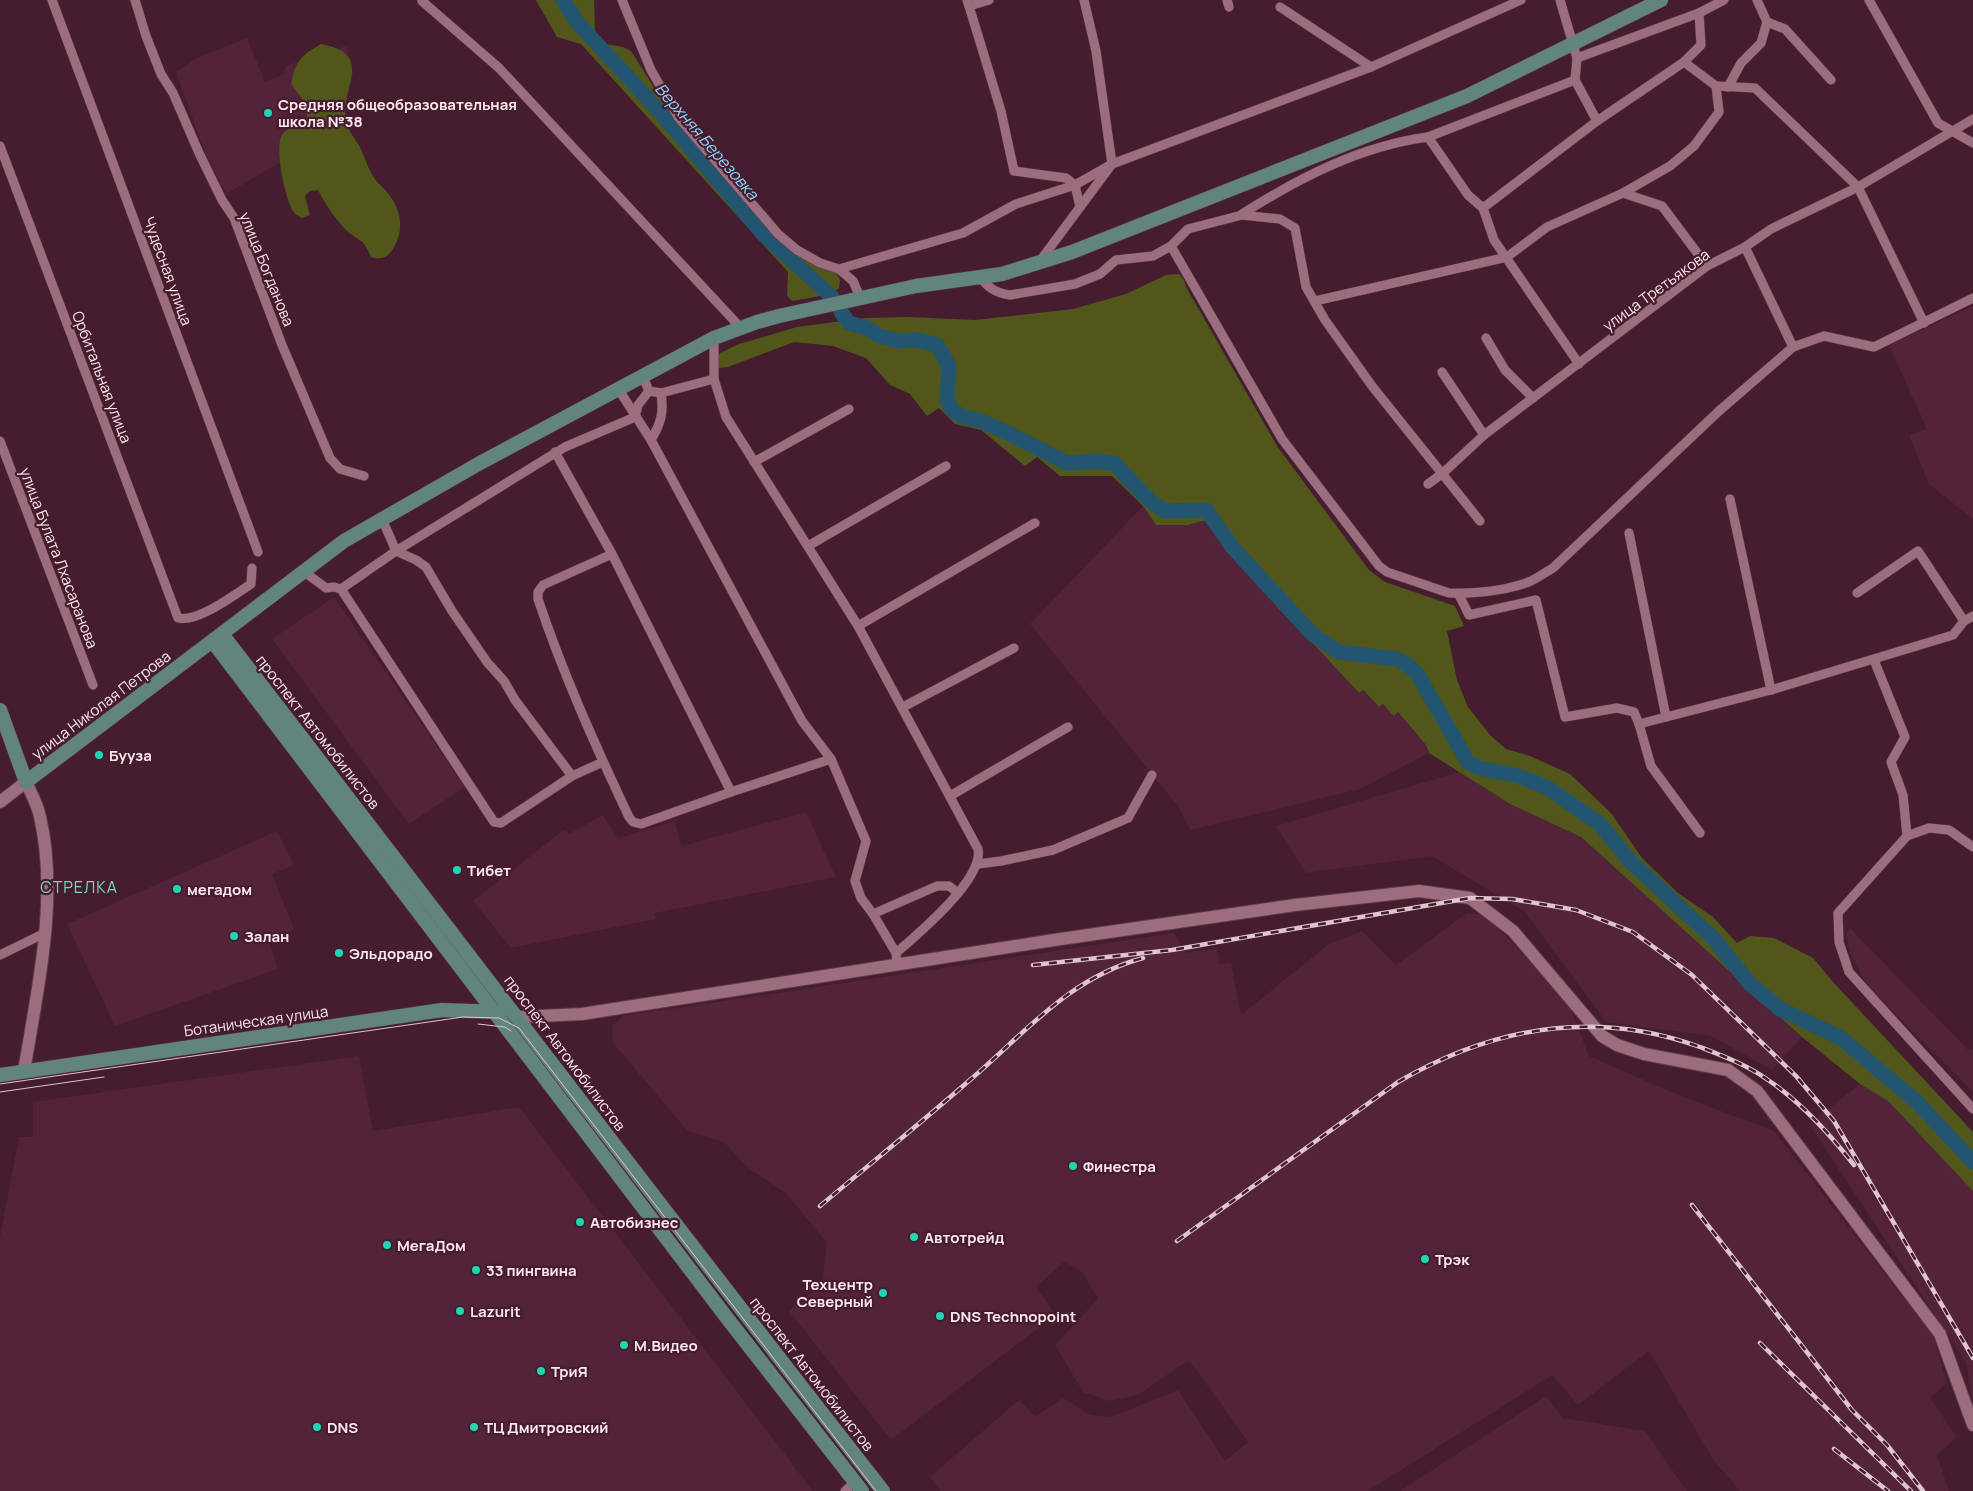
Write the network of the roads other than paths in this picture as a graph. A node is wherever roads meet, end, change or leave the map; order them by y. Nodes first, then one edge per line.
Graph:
1 (52, 0) edge
2 (135, 0) edge
3 (622, 0) edge
4 (989, 0) edge
5 (1084, 0) edge
6 (1521, 0) edge
7 (1560, 0) edge
8 (1661, 0) edge
9 (1724, 0) edge
10 (1757, 0) edge
11 (1869, 0) edge
12 (422, 2) dead end
13 (968, 3) edge
14 (1280, 7) dead end
15 (1700, 13) junction
16 (1767, 22) junction
17 (1575, 52) junction
18 (1684, 62) junction
19 (1372, 67) junction
20 (1575, 80) junction
21 (1831, 80) dead end
22 (1716, 86) junction
23 (1728, 87) junction
24 (1973, 119) edge
25 (1597, 121) junction
26 (1953, 132) junction
27 (1428, 137) junction
28 (1973, 143) edge
29 (0, 146) edge
30 (1112, 164) junction
31 (1075, 185) junction
32 (1858, 187) junction
33 (1623, 194) junction
34 (1080, 207) junction
35 (1482, 208) junction
36 (1242, 215) junction
37 (1171, 246) junction
38 (1746, 247) junction
39 (1507, 257) junction
40 (1038, 264) junction
41 (1707, 266) junction
42 (839, 269) junction
43 (981, 278) junction
44 (860, 297) junction
45 (1973, 298) edge
46 (1315, 301) junction
47 (1924, 323) junction
48 (740, 327) junction
49 (714, 338) junction
50 (1486, 338) dead end
51 (1793, 347) junction
52 (1578, 364) junction
53 (1442, 372) dead end
54 (643, 377) junction
55 (714, 379) junction
56 (619, 390) junction
57 (649, 391) junction
58 (660, 393) junction
59 (1533, 398) junction
60 (849, 410) dead end
61 (635, 417) junction
62 (1484, 436) junction
63 (651, 440) junction
64 (0, 441) edge
65 (555, 452) junction
66 (754, 462) junction
67 (946, 466) dead end
68 (1443, 473) junction
69 (364, 476) dead end
70 (1428, 484) dead end
71 (1730, 499) dead end
72 (382, 519) junction
73 (1480, 521) dead end
74 (1035, 523) dead end
75 (1629, 533) dead end
76 (808, 546) junction
77 (258, 552) dead end
78 (396, 552) junction
79 (612, 554) junction
80 (252, 568) dead end
81 (303, 571) junction
82 (341, 589) junction
83 (1458, 593) junction
84 (1857, 593) dead end
85 (1973, 616) edge
86 (1964, 621) junction
87 (858, 626) junction
88 (217, 638) junction
89 (1014, 648) dead end
90 (1874, 660) junction
91 (92, 685) dead end
92 (1770, 690) junction
93 (903, 707) junction
94 (0, 710) edge
95 (1666, 717) junction
96 (1639, 724) junction
97 (1068, 727) dead end
98 (831, 759) junction
99 (603, 762) junction
100 (1152, 775) dead end
101 (572, 776) junction
102 (26, 782) junction
103 (731, 792) junction
104 (950, 796) junction
105 (0, 802) edge
106 (1700, 833) dead end
107 (1907, 836) junction
108 (1973, 847) edge
109 (978, 864) junction
110 (958, 893) junction
111 (873, 914) junction
112 (45, 932) junction
113 (0, 955) edge
114 (896, 958) junction
115 (493, 1010) junction
116 (518, 1016) junction
117 (24, 1071) junction
118 (0, 1075) edge
119 (1973, 1109) edge
120 (1973, 1425) edge
121 (854, 1488) edge
122 (883, 1491) edge

1 - 77 street, Чудесная улица
2 - 69 street, улица Богданова
3 - 42 street
4 - 13 street
5 - 30 street
6 - 19 street
7 - 17 street
8 - 17 main road, улица Николая Петрова
9 - 15 street
10 - 16 street
11 - 26 street
12 - 48 street
13 - 31 street
14 - 19 street
15 - 17 street
15 - 18 street
16 - 21 street
16 - 23 street
17 - 20 street
17 - 40 main road, улица Николая Петрова
18 - 22 street
18 - 25 street
19 - 30 street
20 - 25 street
20 - 27 street
22 - 23 street
22 - 33 street
23 - 32 street
24 - 26 street, улица Третьякова
25 - 35 street
26 - 28 street
26 - 32 street, улица Третьякова
27 - 35 street
27 - 36 street
29 - 80 street, Орбитальная улица
30 - 31 street
30 - 34 street
31 - 34 street
31 - 42 street
32 - 38 street, улица Третьякова
32 - 47 street
33 - 39 street
33 - 41 street
34 - 40 street
35 - 39 street
36 - 37 street
36 - 46 street
37 - 43 street
37 - 83 street
38 - 41 street, улица Третьякова
38 - 51 street
39 - 46 street
39 - 52 street
40 - 43 main road, улица Николая Петрова
41 - 52 street, улица Третьякова
42 - 44 street
43 - 44 main road, улица Николая Петрова
44 - 48 main road, улица Николая Петрова
45 - 47 street
46 - 68 street
47 - 51 street
48 - 49 main road, улица Николая Петрова
49 - 54 main road, улица Николая Петрова
49 - 55 street
50 - 59 street
51 - 83 street
52 - 59 street, улица Третьякова
53 - 62 street
54 - 56 main road, улица Николая Петрова
54 - 57 street
55 - 58 street
55 - 66 street
56 - 61 street
56 - 72 main road, улица Николая Петрова
57 - 58 street
57 - 61 street
58 - 63 street
59 - 62 street, улица Третьякова
60 - 66 street
61 - 63 street
61 - 65 street
62 - 68 street, улица Третьякова
63 - 98 street
64 - 91 street, улица Булата Лхасаранова
65 - 78 street
65 - 79 street
66 - 76 street
67 - 76 street
68 - 70 street, улица Третьякова
68 - 73 street
71 - 92 street
72 - 78 street
72 - 81 main road, улица Николая Петрова
74 - 87 street
75 - 95 street
76 - 87 street
78 - 82 street
78 - 101 street
79 - 99 street
79 - 103 street
81 - 82 street
81 - 88 main road, улица Николая Петрова
82 - 101 street
83 - 96 street
84 - 86 street
85 - 86 street
86 - 90 street
87 - 93 street
88 - 102 main road, улица Николая Петрова
88 - 115 main road, проспект Автомобилистов
88 - 116 main road, проспект Автомобилистов
89 - 93 street
90 - 92 street
90 - 107 street
92 - 95 street
93 - 104 street
94 - 102 main road
95 - 96 street
96 - 106 street
97 - 104 street
98 - 103 street
98 - 111 street
99 - 101 street
99 - 103 street
100 - 109 street
102 - 105 street, улица Николая Петрова
102 - 112 street
104 - 109 street
107 - 108 street
107 - 119 street
109 - 110 street
110 - 111 street
110 - 114 street
111 - 114 street
112 - 113 street
112 - 117 street
114 - 116 street
114 - 120 street
115 - 116 main road, Ботаническая улица
115 - 117 main road, Ботаническая улица
115 - 121 main road, проспект Автомобилистов
116 - 122 main road, проспект Автомобилистов
117 - 118 main road, Ботаническая улица

